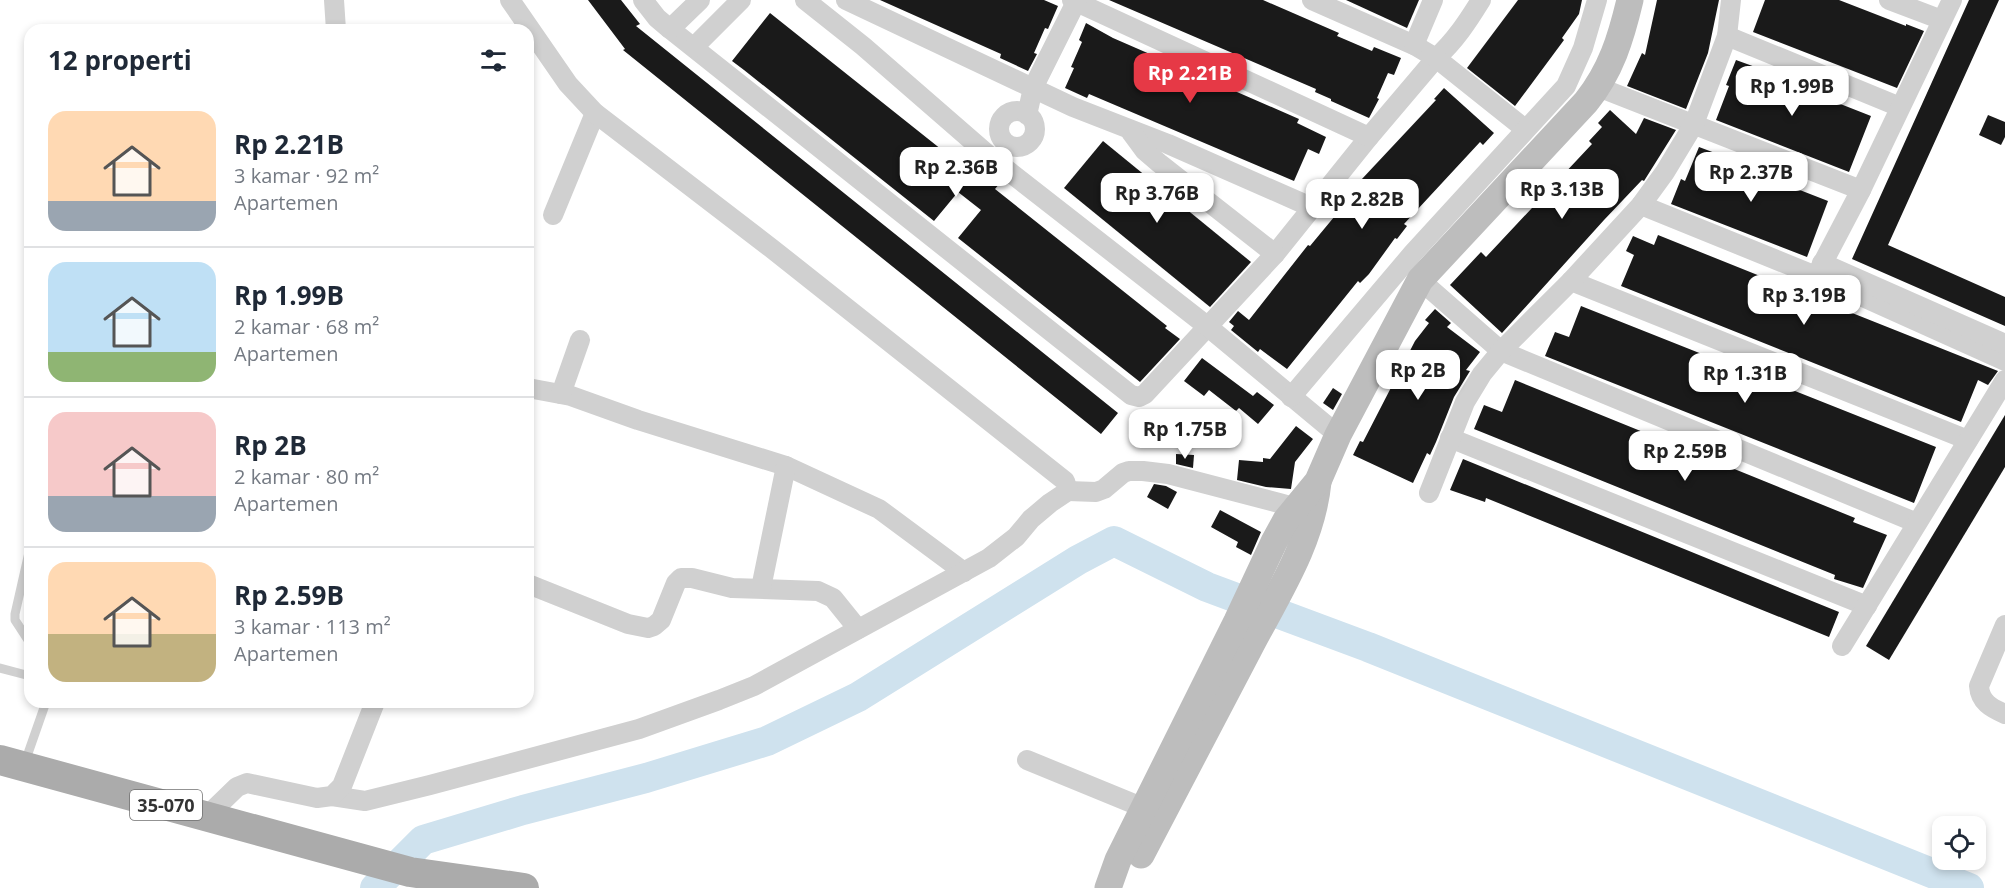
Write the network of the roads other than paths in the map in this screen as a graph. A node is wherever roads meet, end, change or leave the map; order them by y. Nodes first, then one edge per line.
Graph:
1 (334, 0) edge
2 (510, 0) edge
3 (642, 0) edge
4 (700, 0) edge
5 (741, 0) edge
6 (805, 0) edge
7 (846, 0) edge
8 (1312, 0) edge
9 (1433, 0) edge
10 (1481, 0) edge
11 (1598, 0) edge
12 (1630, 0) edge
13 (1731, 0) edge
14 (1889, 0) edge
15 (1952, 0) edge
16 (1075, 1) edge
17 (1942, 20) junction
18 (336, 24) edge
19 (527, 24) edge
20 (670, 29) junction
21 (534, 35) edge
22 (1727, 36) junction
23 (1414, 45) junction
24 (694, 47) junction
25 (1436, 58) junction
26 (1598, 87) junction
27 (1033, 88) junction
28 (1900, 107) junction
29 (595, 113) junction
30 (1694, 124) junction
31 (1525, 129) junction
32 (1131, 131) junction
33 (1369, 137) junction
34 (993, 159) junction
35 (1861, 190) junction
36 (1641, 205) junction
37 (1311, 207) junction
38 (553, 215) dead end
39 (1275, 254) junction
40 (1819, 269) junction
41 (1420, 280) junction
42 (1571, 281) junction
43 (1919, 314) junction
44 (1207, 326) junction
45 (580, 340) dead end
46 (2005, 344) edge
47 (1501, 351) junction
48 (2005, 362) edge
49 (2005, 380) edge
50 (534, 389) edge
51 (561, 394) junction
52 (1295, 401) junction
53 (1328, 427) junction
54 (1450, 438) junction
55 (1968, 440) junction
56 (786, 466) junction
57 (1077, 492) junction
58 (1429, 493) dead end
59 (1304, 514) junction
60 (1917, 523) junction
61 (964, 572) junction
62 (24, 574) edge
63 (534, 586) edge
64 (761, 588) junction
65 (1867, 606) junction
66 (2005, 625) edge
67 (1248, 626) junction
68 (858, 629) junction
69 (24, 634) edge
70 (1842, 646) dead end
71 (0, 668) edge
72 (24, 674) edge
73 (43, 708) edge
74 (373, 708) edge
75 (2005, 714) edge
76 (1184, 752) junction
77 (1027, 760) dead end
78 (12, 763) edge
79 (332, 796) junction
80 (1144, 808) junction
81 (206, 817) junction
82 (418, 878) edge
83 (524, 888) edge
84 (1108, 888) edge
85 (1128, 888) edge

1 - 18 street
2 - 19 street
3 - 20 street
4 - 20 street
5 - 24 street
6 - 34 street
7 - 27 street
8 - 23 street
9 - 23 street
10 - 25 street
11 - 31 street
12 - 26 street
13 - 22 street
14 - 17 street
15 - 17 street
16 - 27 street
16 - 33 street
17 - 28 street
20 - 24 street
21 - 29 street
22 - 28 street
22 - 30 street
23 - 25 street
24 - 44 street
25 - 31 street
25 - 33 street
26 - 30 street
26 - 41 street
27 - 32 street
27 - 34 street
28 - 35 street
29 - 38 street
29 - 57 street
30 - 35 street
30 - 36 street
31 - 52 street
32 - 37 street
32 - 39 street
33 - 37 street
34 - 44 street
35 - 40 street
36 - 40 street
36 - 42 street
37 - 39 street
39 - 44 street
40 - 43 street
41 - 47 street
41 - 53 street
42 - 47 street
42 - 55 street
43 - 46 street
43 - 48 street
44 - 52 street
45 - 51 street
47 - 54 street
47 - 60 street
49 - 55 street
50 - 51 street
51 - 56 street
52 - 53 street
53 - 59 street
54 - 58 street
54 - 65 street
55 - 60 street
56 - 61 street
56 - 64 street
57 - 59 street
57 - 61 street
59 - 67 street
59 - 67 street
60 - 65 street
61 - 68 street
62 - 69 lane
63 - 64 street
64 - 68 street
65 - 70 street
66 - 75 street
67 - 76 street
68 - 79 street
71 - 72 lane
73 - 78 lane
74 - 79 street
76 - 80 street
76 - 85 street
77 - 80 street
78 - 81 main road, 35-070
79 - 81 street
80 - 84 street
81 - 82 main road, 35-070
82 - 83 main road, 35-070

